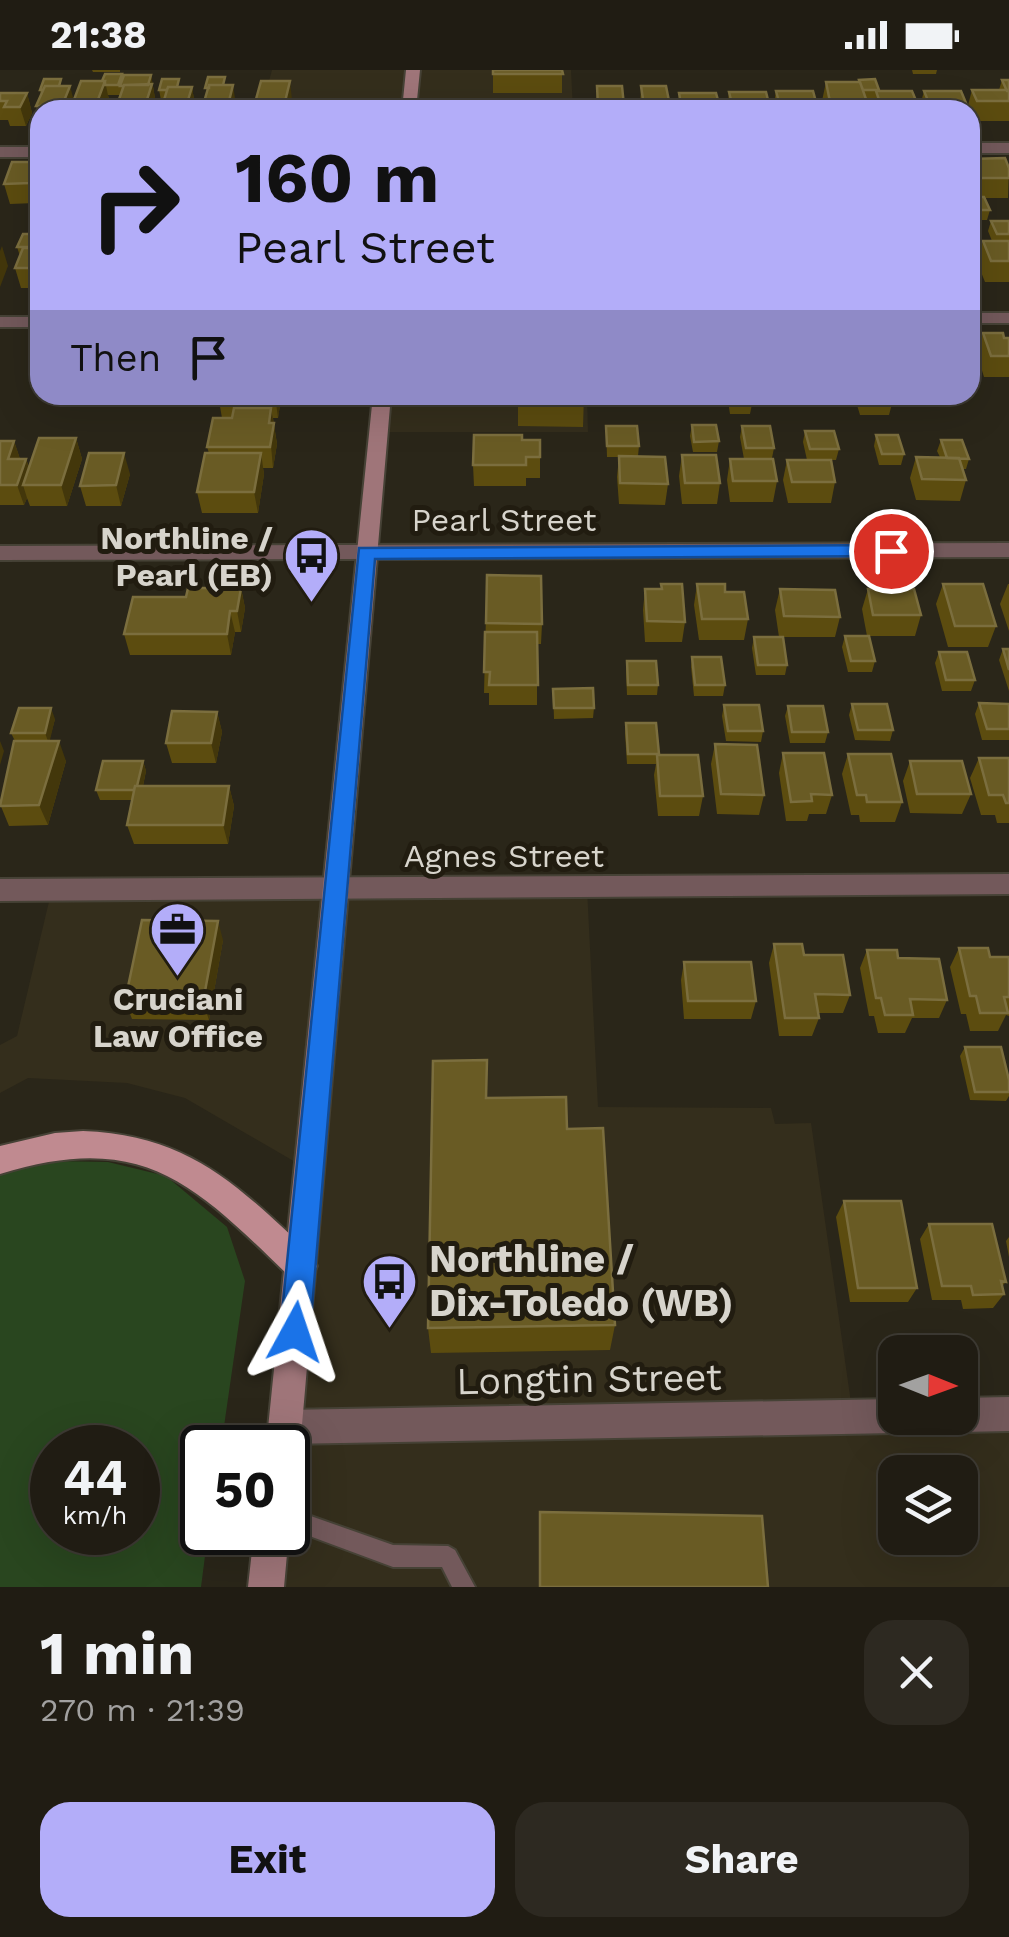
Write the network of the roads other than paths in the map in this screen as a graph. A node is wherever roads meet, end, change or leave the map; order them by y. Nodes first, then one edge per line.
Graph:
1 (413, 70) edge
2 (410, 100) edge
3 (980, 148) edge
4 (1009, 148) edge
5 (0, 152) edge
6 (30, 152) edge
7 (980, 318) edge
8 (1009, 318) edge
9 (0, 322) edge
10 (30, 322) edge
11 (381, 405) edge
12 (1009, 550) edge
13 (0, 553) edge
14 (366, 553) junction
15 (1009, 884) edge
16 (334, 889) junction
17 (0, 890) edge
18 (0, 1160) edge
19 (301, 1266) junction
20 (1009, 1414) edge
21 (978, 1415) edge
22 (878, 1417) edge
23 (285, 1425) edge
24 (310, 1436) edge
25 (310, 1526) edge
26 (269, 1555) edge
27 (266, 1587) edge
28 (464, 1587) edge

1 - 2 main road
3 - 4 street
5 - 6 street
7 - 8 street
9 - 10 street
11 - 14 main road
12 - 14 street, Pearl Street
13 - 14 street, Pearl Street
14 - 16 main road
15 - 16 street, Agnes Street
16 - 17 street, Agnes Street
16 - 19 main road
18 - 19 main road
19 - 23 main road
20 - 21 street
22 - 24 street, Longtin Street
25 - 28 lane
26 - 27 main road

